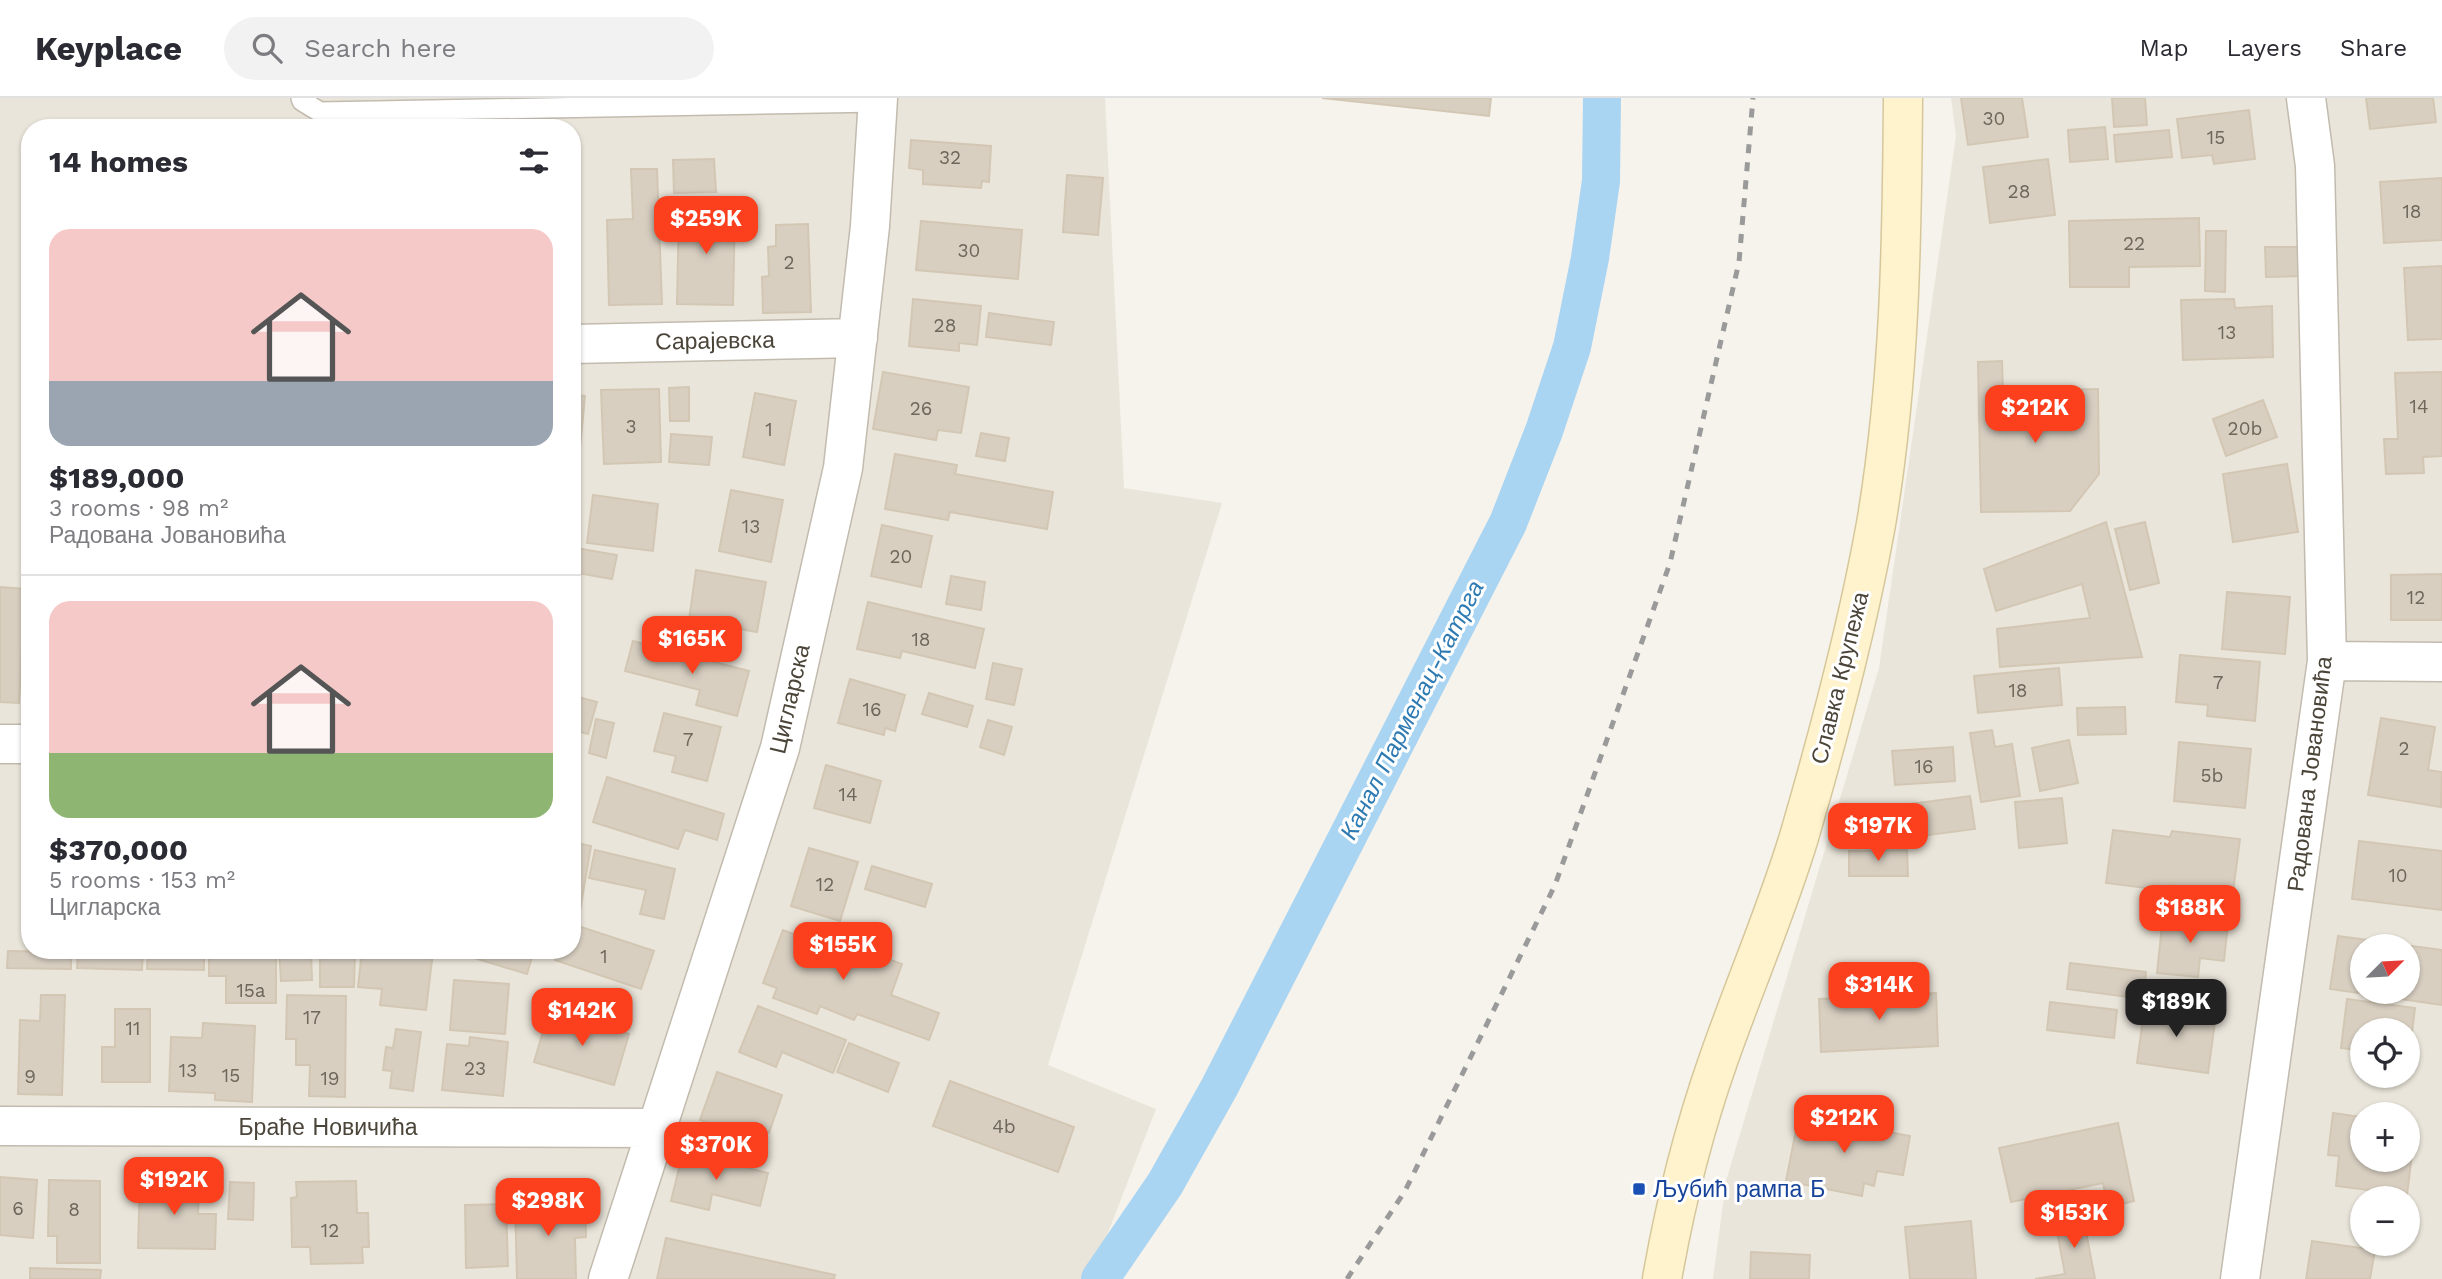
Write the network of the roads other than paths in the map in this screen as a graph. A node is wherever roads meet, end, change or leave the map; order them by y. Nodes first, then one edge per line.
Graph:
1 (301, 98) edge
2 (1903, 98) edge
3 (2306, 98) edge
4 (878, 100) edge
5 (858, 338) junction
6 (581, 344) edge
7 (2327, 661) junction
8 (2442, 662) edge
9 (0, 744) edge
10 (21, 744) edge
11 (0, 1126) edge
12 (656, 1128) junction
13 (608, 1279) edge
14 (1661, 1279) edge
15 (2240, 1279) edge

1 - 4 lane
2 - 14 main road, Славка Крупежа
3 - 7 street, Радована Јовановића
4 - 5 street, Цигларска
5 - 6 street, Сарајевска
5 - 12 street, Цигларска
7 - 8 street
7 - 15 street, Радована Јовановића
9 - 10 street
11 - 12 street, Браће Новичића
12 - 13 street, Цигларска

